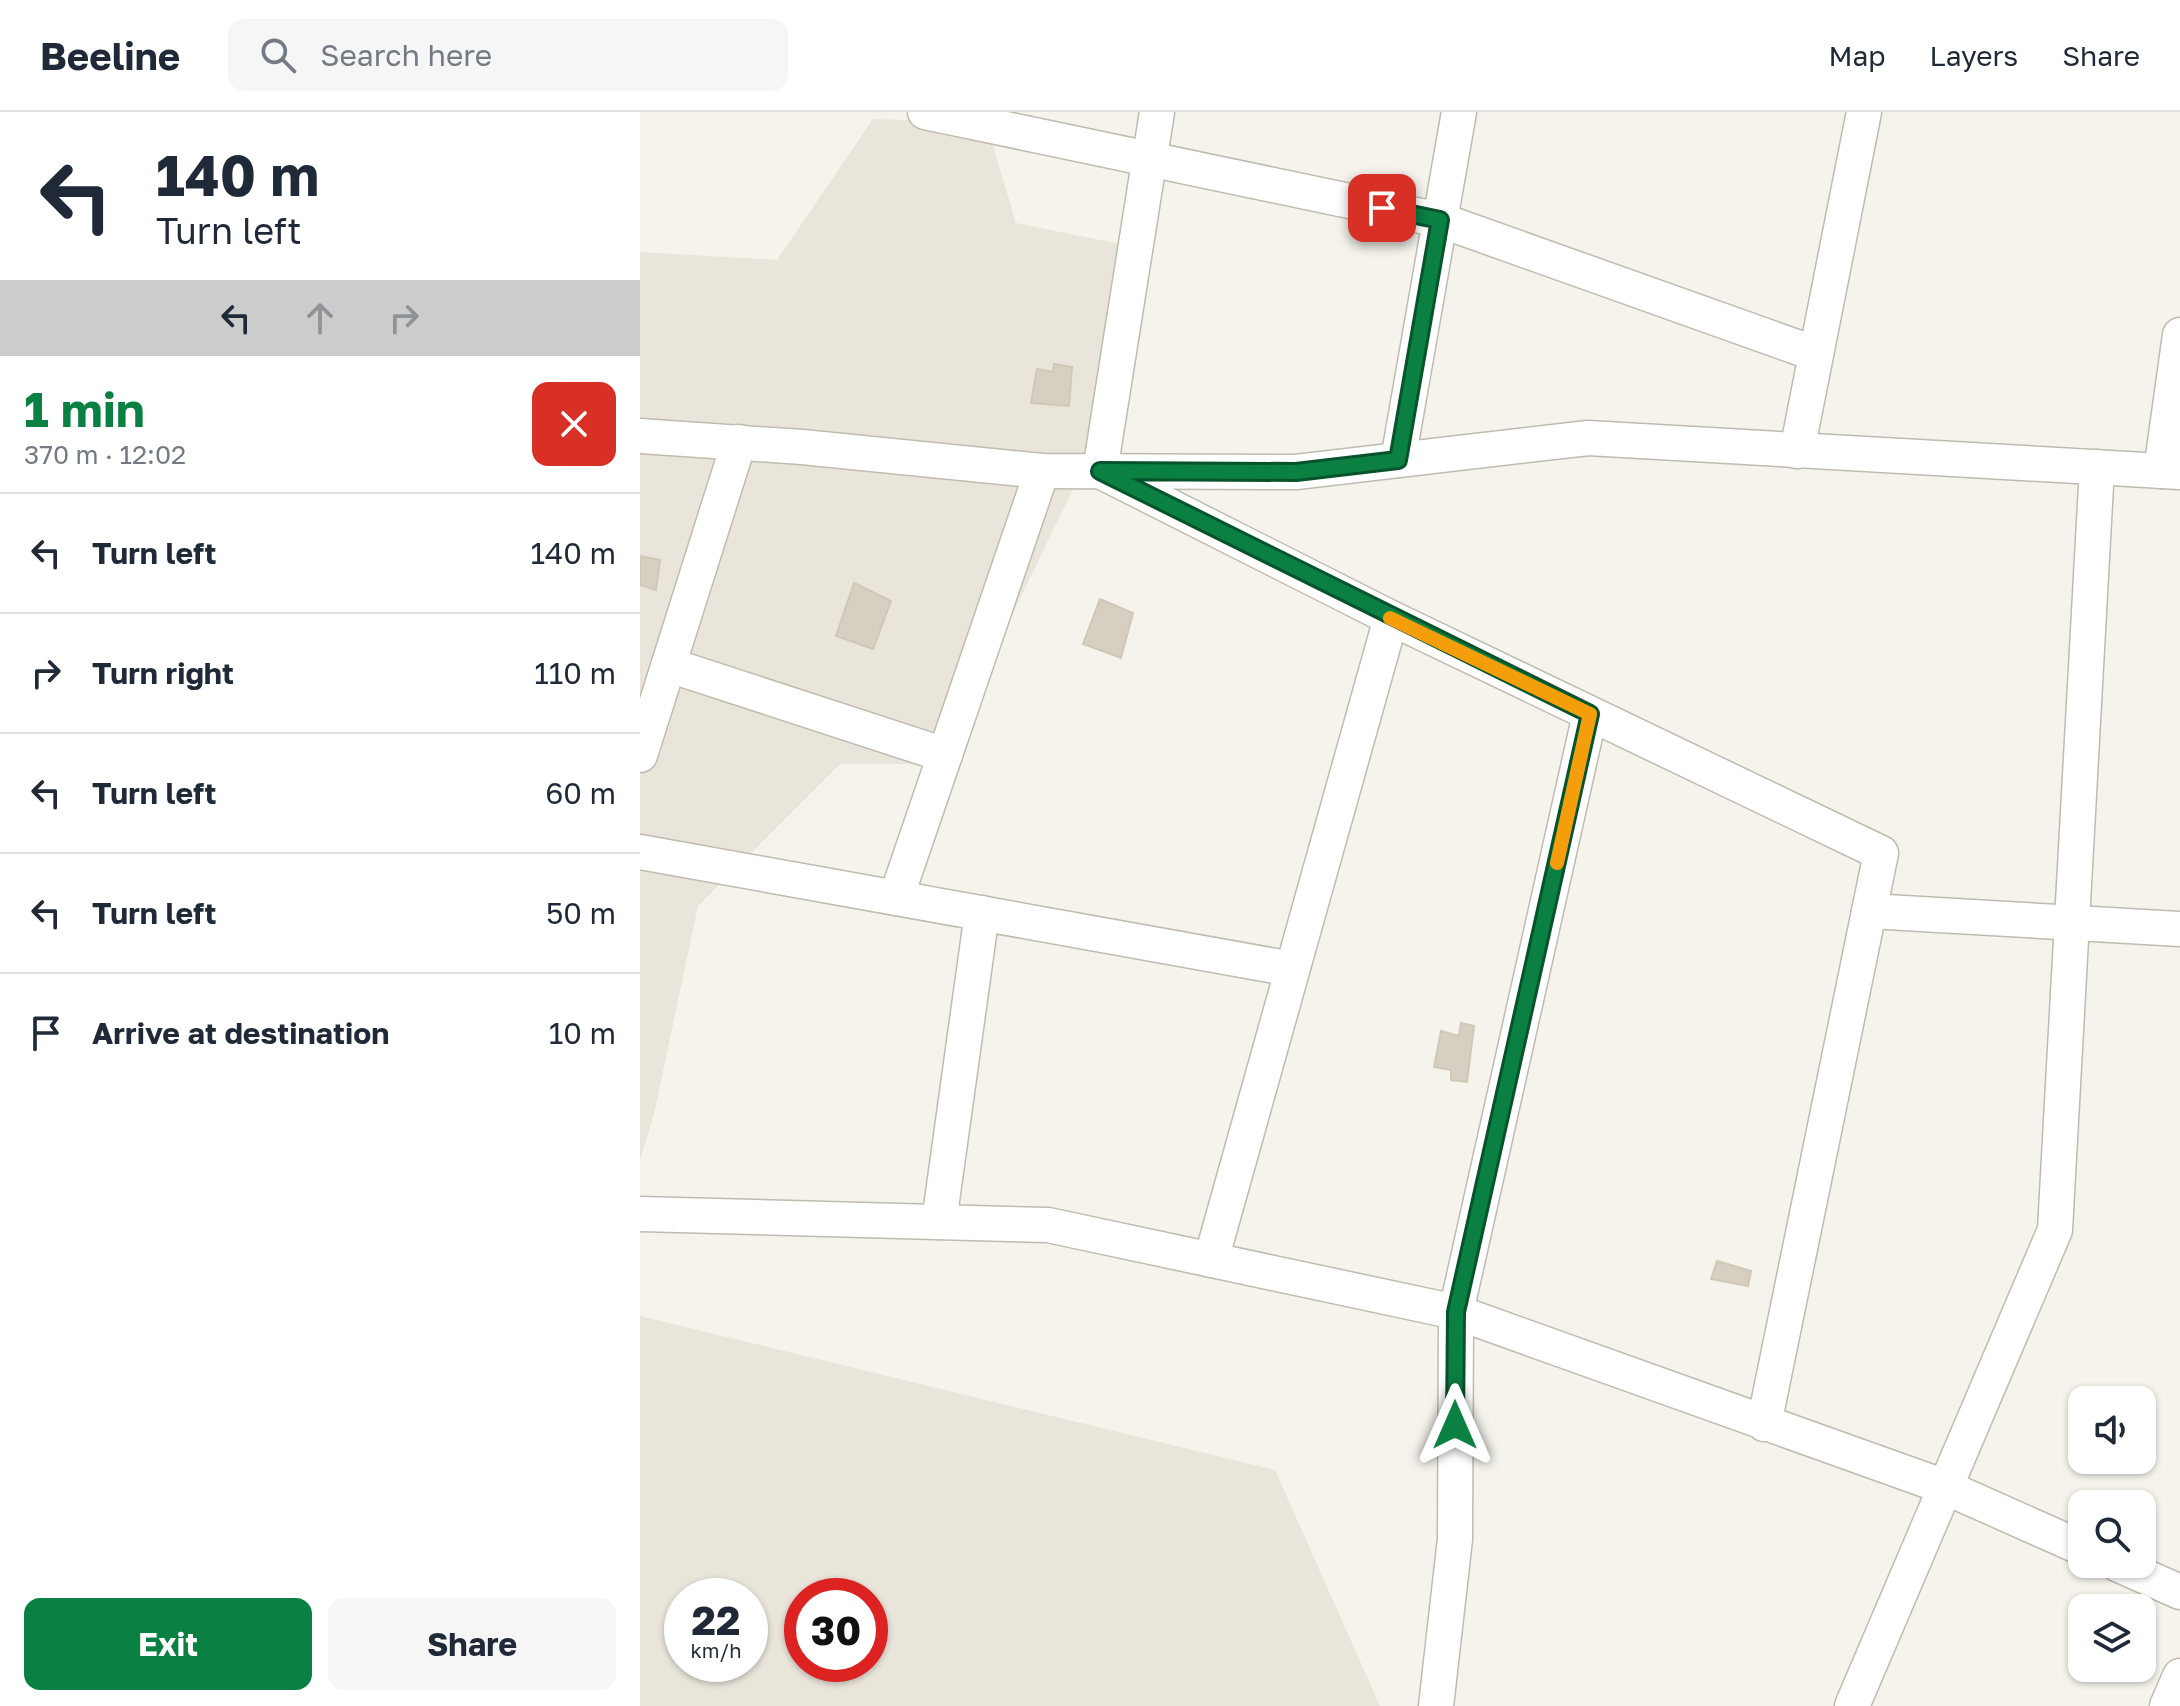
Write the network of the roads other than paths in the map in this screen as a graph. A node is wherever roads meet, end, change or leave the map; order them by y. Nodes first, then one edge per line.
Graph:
1 (925, 112) edge
2 (1157, 112) edge
3 (1459, 112) edge
4 (1864, 112) edge
5 (1149, 159) junction
6 (1440, 220) junction
7 (2180, 335) edge
8 (1816, 354) junction
9 (640, 436) edge
10 (739, 442) junction
11 (1797, 451) junction
12 (1398, 460) junction
13 (2097, 467) junction
14 (1042, 471) junction
15 (1100, 471) junction
16 (2170, 471) edge
17 (1391, 618) junction
18 (669, 665) junction
19 (1590, 714) junction
20 (640, 755) edge
21 (945, 755) junction
22 (640, 852) edge
23 (896, 898) junction
24 (1869, 911) junction
25 (982, 913) junction
26 (2072, 923) junction
27 (2180, 929) edge
28 (1292, 969) junction
29 (640, 1214) edge
30 (939, 1222) junction
31 (1211, 1260) junction
32 (1456, 1312) junction
33 (1764, 1424) junction
34 (1945, 1487) junction
35 (2068, 1542) edge
36 (2148, 1578) edge
37 (2180, 1592) edge
38 (2180, 1676) edge
39 (1436, 1706) edge
40 (1852, 1706) edge
41 (2167, 1706) edge

1 - 5 street
2 - 5 street
3 - 6 street
4 - 8 street
5 - 6 street
5 - 15 street
6 - 8 street
6 - 12 street
7 - 16 street
8 - 11 street
9 - 10 street
10 - 14 street
10 - 18 street
11 - 12 street
11 - 13 street
12 - 15 street
13 - 16 street
13 - 26 street
14 - 15 street
14 - 21 street
15 - 17 street
17 - 19 street
17 - 28 street
18 - 20 street
18 - 21 street
19 - 24 street
19 - 32 street
21 - 23 street
22 - 23 street
23 - 25 street
24 - 26 street
24 - 33 street
25 - 28 street
25 - 30 street
26 - 27 street
26 - 34 street
28 - 31 street
29 - 30 street
30 - 31 street
31 - 32 street
32 - 33 street
32 - 39 street
33 - 34 street
34 - 35 street
34 - 40 street
36 - 37 street
38 - 41 street

